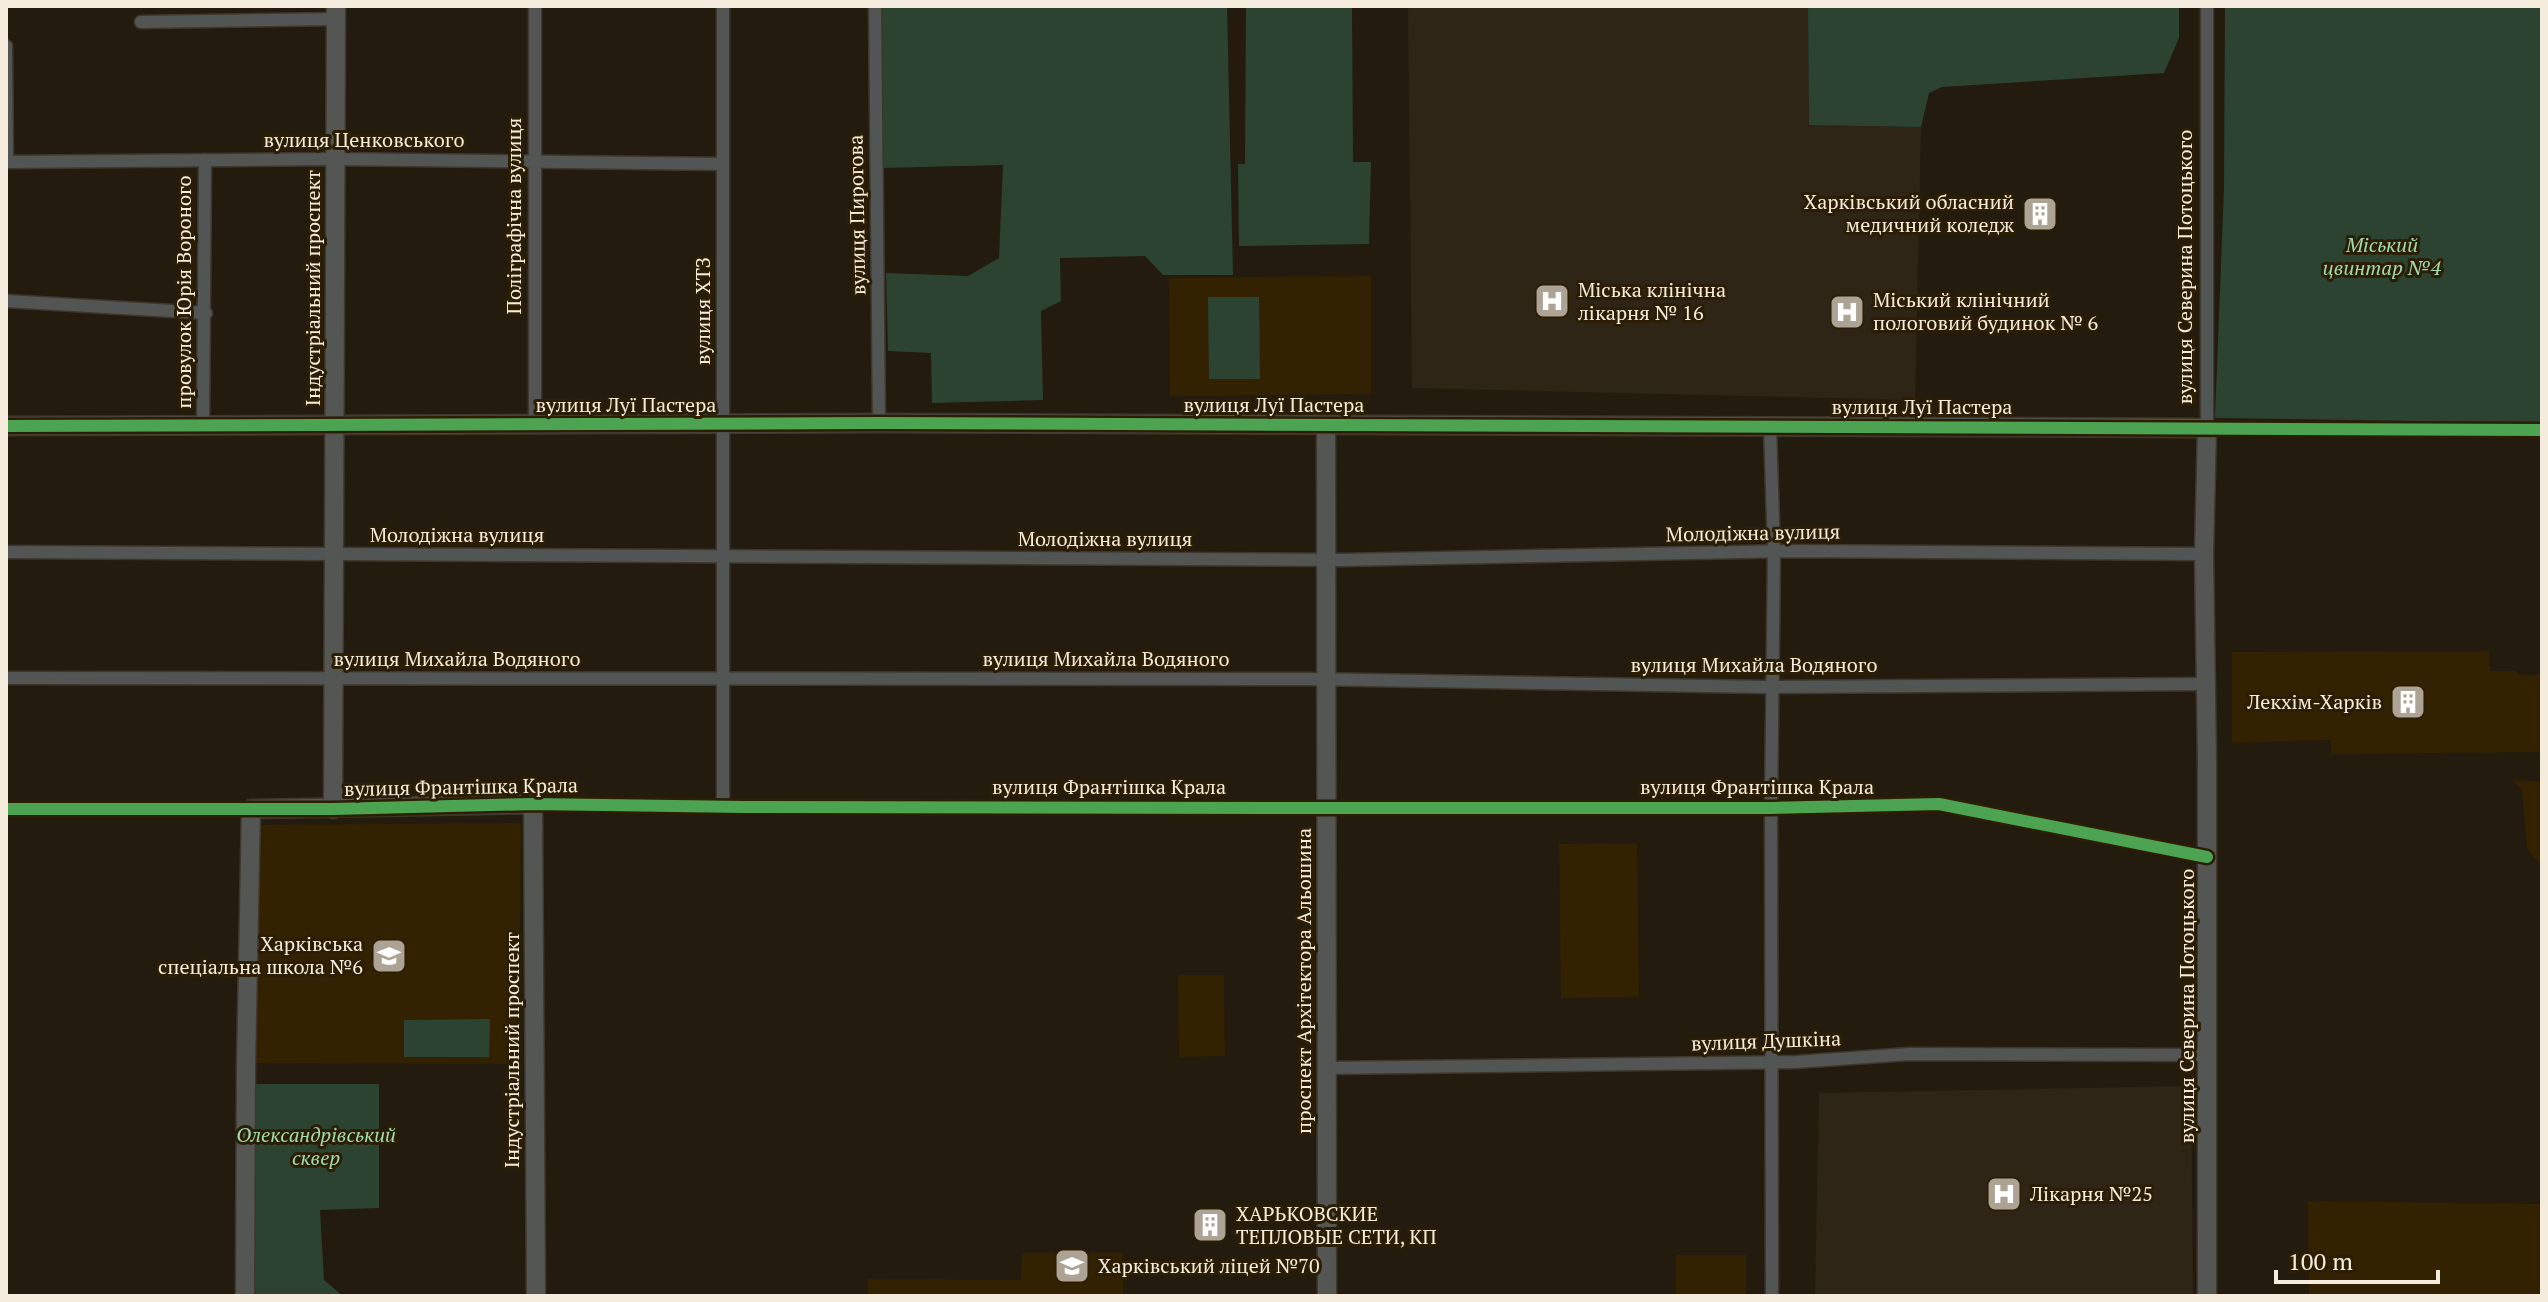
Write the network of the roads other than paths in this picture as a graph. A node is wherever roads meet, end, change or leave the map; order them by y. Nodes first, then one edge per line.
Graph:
1 (535, 6) edge
2 (723, 6) edge
3 (875, 6) edge
4 (2207, 6) edge
5 (336, 12) edge
6 (141, 22) dead end
7 (6, 46) edge
8 (335, 159) junction
9 (205, 160) junction
10 (533, 161) junction
11 (6, 162) edge
12 (722, 164) junction
13 (6, 301) edge
14 (206, 313) junction
15 (879, 423) junction
16 (723, 425) junction
17 (1326, 425) junction
18 (6, 426) edge
19 (203, 426) junction
20 (334, 426) junction
21 (535, 426) junction
22 (1770, 427) junction
23 (2207, 428) junction
24 (2542, 430) edge
25 (6, 552) edge
26 (1774, 552) junction
27 (334, 554) junction
28 (2204, 554) junction
29 (722, 556) junction
30 (1327, 560) junction
31 (722, 677) junction
32 (6, 678) edge
33 (334, 680) junction
34 (1326, 681) junction
35 (2205, 684) junction
36 (1773, 687) junction
37 (533, 804) junction
38 (723, 807) junction
39 (1326, 808) junction
40 (1771, 808) junction
41 (6, 809) edge
42 (251, 809) junction
43 (333, 809) junction
44 (2207, 857) junction
45 (2207, 1055) junction
46 (1772, 1062) junction
47 (1326, 1068) junction
48 (245, 1296) edge
49 (536, 1296) edge
50 (1327, 1296) edge
51 (1772, 1296) edge
52 (2207, 1296) edge

1 - 10 street, Поліграфічна вулиця
2 - 12 street, вулиця ХТЗ
3 - 15 street, вулиця Пирогова
4 - 23 street, вулиця Северина Потоцького
5 - 6 street
5 - 8 street, Індустріальний проспект
7 - 11 street
8 - 9 street, вулиця Ценковського
8 - 10 street, вулиця Ценковського
8 - 20 street, Індустріальний проспект
9 - 11 street, вулиця Ценковського
9 - 14 street, провулок Юрія Вороного
10 - 12 street, вулиця Ценковського
10 - 21 street, Поліграфічна вулиця
12 - 16 street, вулиця ХТЗ
13 - 14 street
14 - 19 street, провулок Юрія Вороного
15 - 16 street, вулиця Луї Пастера
15 - 17 street, вулиця Луї Пастера
16 - 21 street, вулиця Луї Пастера
16 - 29 street, вулиця ХТЗ
17 - 22 street, вулиця Луї Пастера
17 - 30 street, проспект Архітектора Альошина
18 - 19 street, вулиця Луї Пастера
19 - 20 street, вулиця Луї Пастера
20 - 21 street, вулиця Луї Пастера
20 - 27 street, Індустріальний проспект
22 - 23 street, вулиця Луї Пастера
22 - 26 street
23 - 24 street, вулиця Луї Пастера
23 - 28 street, вулиця Северина Потоцького
25 - 27 street, Молодіжна вулиця
26 - 28 street, Молодіжна вулиця
26 - 30 street, Молодіжна вулиця
26 - 36 street
27 - 29 street, Молодіжна вулиця
27 - 33 street, Індустріальний проспект
28 - 35 street, вулиця Северина Потоцького
29 - 30 street, Молодіжна вулиця
29 - 31 street, вулиця ХТЗ
30 - 34 street, проспект Архітектора Альошина
31 - 33 street, вулиця Михайла Водяного
31 - 34 street, вулиця Михайла Водяного
31 - 38 street, вулиця ХТЗ
32 - 33 street, вулиця Михайла Водяного
33 - 43 street, Індустріальний проспект
34 - 36 street, вулиця Михайла Водяного
34 - 39 street, проспект Архітектора Альошина
35 - 36 street, вулиця Михайла Водяного
35 - 44 street, вулиця Северина Потоцького
36 - 40 street
37 - 38 street, вулиця Франтішка Крала
37 - 43 street, вулиця Франтішка Крала
37 - 49 street, Індустріальний проспект
38 - 39 street, вулиця Франтішка Крала
39 - 40 street, вулиця Франтішка Крала
39 - 47 street, проспект Архітектора Альошина
40 - 44 street, вулиця Франтішка Крала
40 - 46 street
41 - 42 street, вулиця Франтішка Крала
42 - 43 street, вулиця Франтішка Крала
42 - 48 street
44 - 45 street, вулиця Северина Потоцького
45 - 46 street, вулиця Душкіна
45 - 52 street, вулиця Северина Потоцького
46 - 47 street, вулиця Душкіна
46 - 51 street
47 - 50 street, проспект Архітектора Альошина

